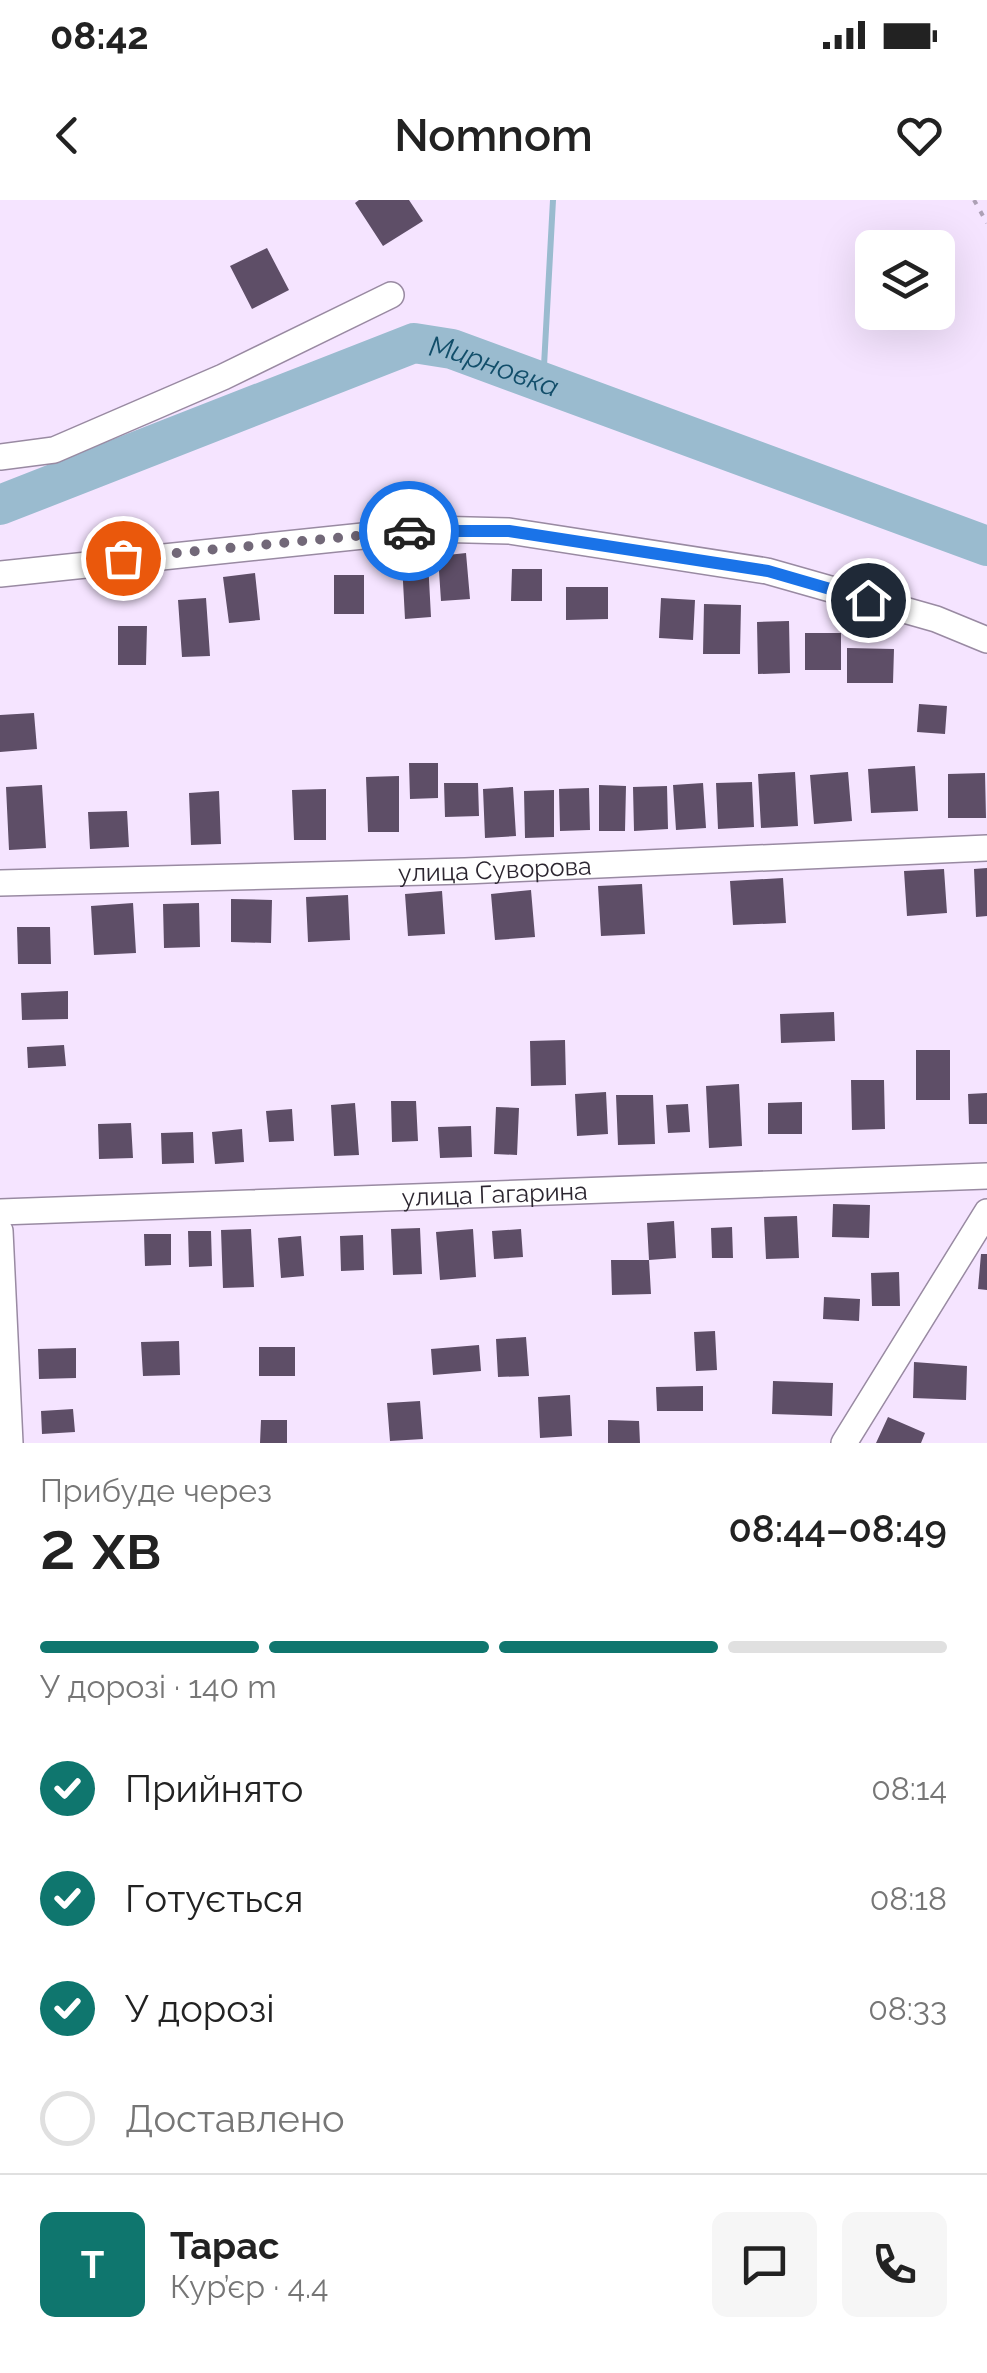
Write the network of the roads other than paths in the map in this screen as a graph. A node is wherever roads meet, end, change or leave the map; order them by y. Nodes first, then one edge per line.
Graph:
1 (392, 295) dead end
2 (0, 457) edge
3 (0, 574) edge
4 (987, 640) edge
5 (987, 848) edge
6 (0, 882) edge
7 (987, 1176) edge
8 (0, 1212) edge
9 (987, 1212) edge
10 (0, 1231) edge
11 (10, 1443) edge
12 (844, 1443) edge

1 - 2 street
3 - 4 street
5 - 6 street, улица Суворова
7 - 8 street, улица Гагарина
9 - 12 street
10 - 11 street

